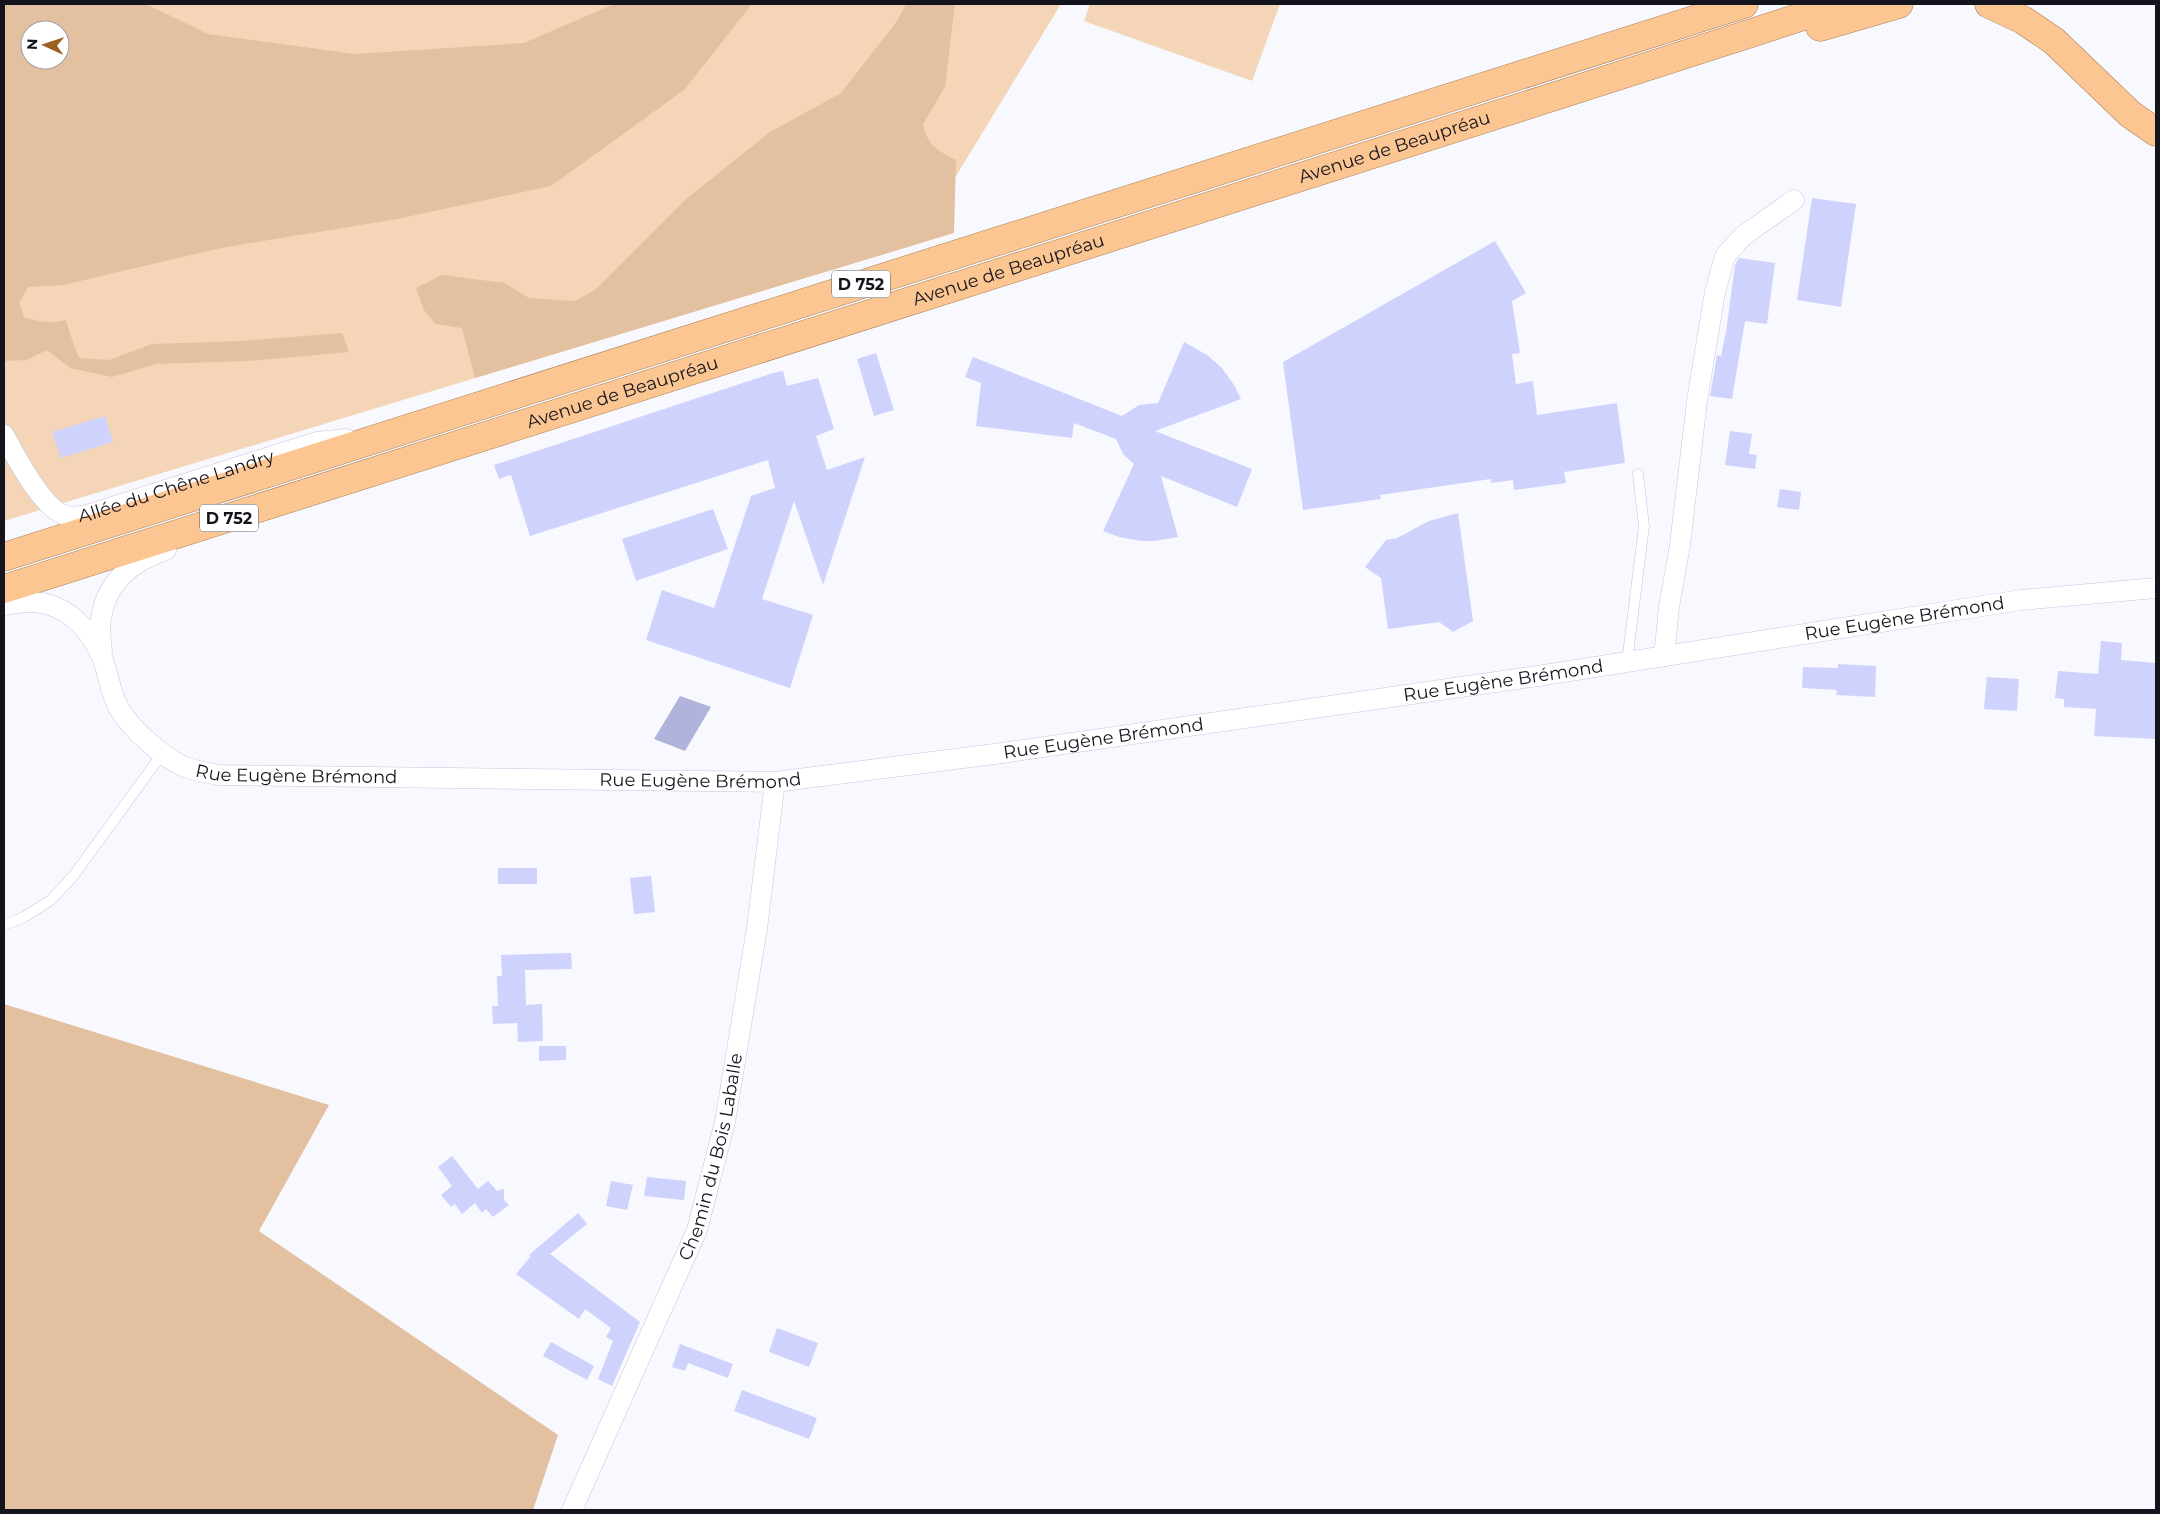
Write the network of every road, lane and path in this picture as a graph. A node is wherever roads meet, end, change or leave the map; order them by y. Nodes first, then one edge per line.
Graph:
1 (1744, 4) edge
2 (1841, 4) edge
3 (1899, 4) edge
4 (1988, 4) edge
5 (1725, 7) edge
6 (1626, 74) junction
7 (2156, 132) edge
8 (1794, 200) dead end
9 (4, 434) edge
10 (388, 435) junction
11 (454, 447) junction
12 (1638, 474) dead end
13 (4, 558) edge
14 (2156, 588) edge
15 (4, 589) edge
16 (4, 605) edge
17 (1664, 656) junction
18 (102, 658) junction
19 (1627, 662) junction
20 (162, 754) junction
21 (775, 782) junction
22 (4, 925) edge
23 (572, 1510) edge

1 - 5 highway, Avenue de Beaupréau / D 752
2 - 6 highway, Avenue de Beaupréau / D 752
3 - 6 highway
4 - 7 highway
5 - 10 highway, Avenue de Beaupréau / D 752
6 - 11 highway, Avenue de Beaupréau / D 752
8 - 17 street
9 - 10 street, Allée du Chêne Landry
10 - 13 highway, Avenue de Beaupréau / D 752
11 - 15 highway, Avenue de Beaupréau / D 752
11 - 18 street, Rue Eugène Brémond
12 - 19 lane
14 - 17 street, Rue Eugène Brémond
16 - 18 street, Rue Eugène Brémond
17 - 19 street, Rue Eugène Brémond
18 - 20 street, Rue Eugène Brémond
19 - 21 street, Rue Eugène Brémond
20 - 21 street, Rue Eugène Brémond
20 - 22 lane
21 - 23 street, Chemin du Bois Laballe

